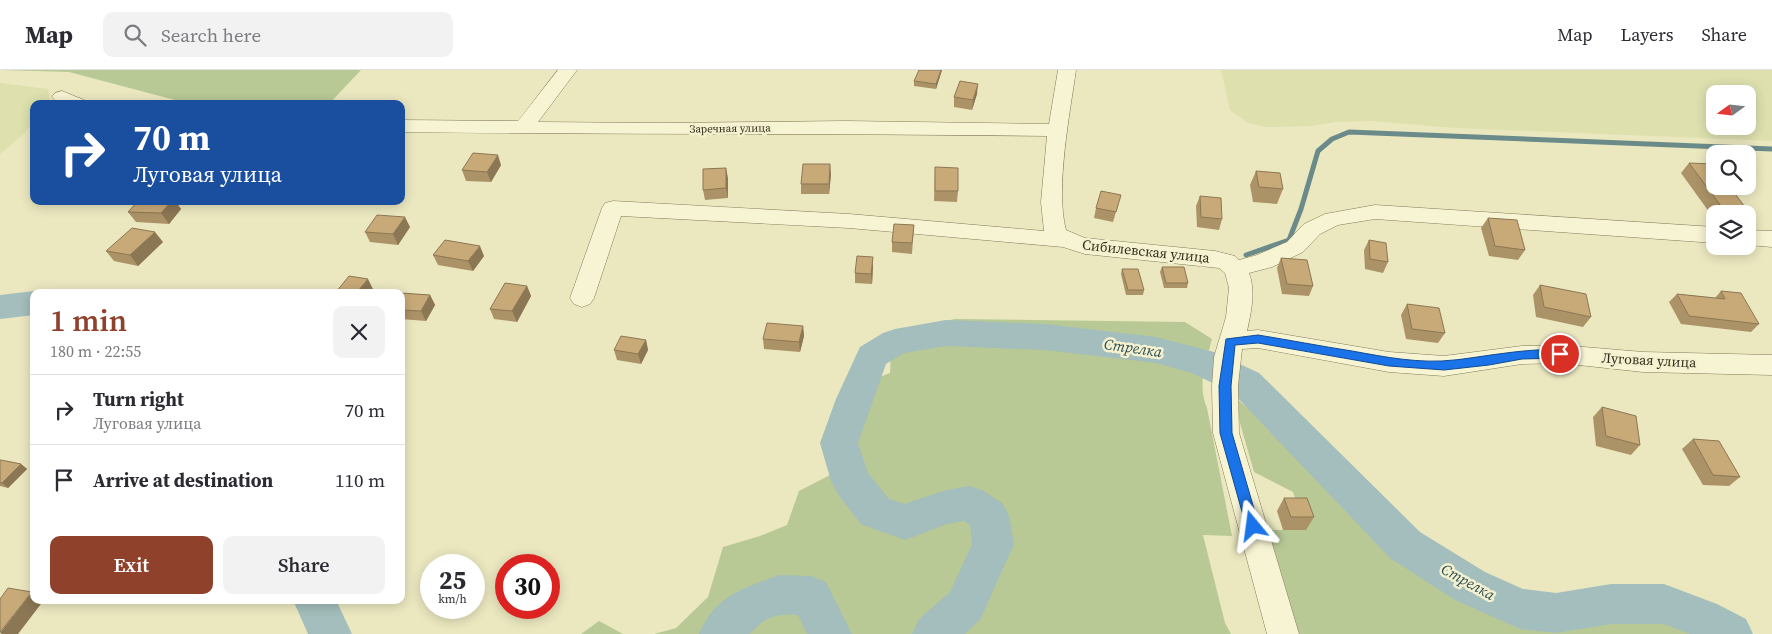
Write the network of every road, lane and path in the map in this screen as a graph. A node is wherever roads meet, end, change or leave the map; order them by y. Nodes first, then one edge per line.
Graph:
1 (568, 70) edge
2 (1068, 70) edge
3 (405, 126) edge
4 (524, 127) junction
5 (1058, 130) junction
6 (1706, 235) edge
7 (1756, 238) edge
8 (1772, 239) edge
9 (1064, 240) junction
10 (1234, 270) junction
11 (582, 298) dead end
12 (1229, 349) junction
13 (1772, 365) edge
14 (1283, 634) edge

1 - 4 street
2 - 5 street, Сибилевская улица
3 - 4 street, Заречная улица
4 - 5 street, Заречная улица
5 - 9 street, Сибилевская улица
6 - 10 street
7 - 8 street
9 - 10 street, Сибилевская улица
9 - 11 street
10 - 12 street
12 - 13 street, Луговая улица
12 - 14 street

